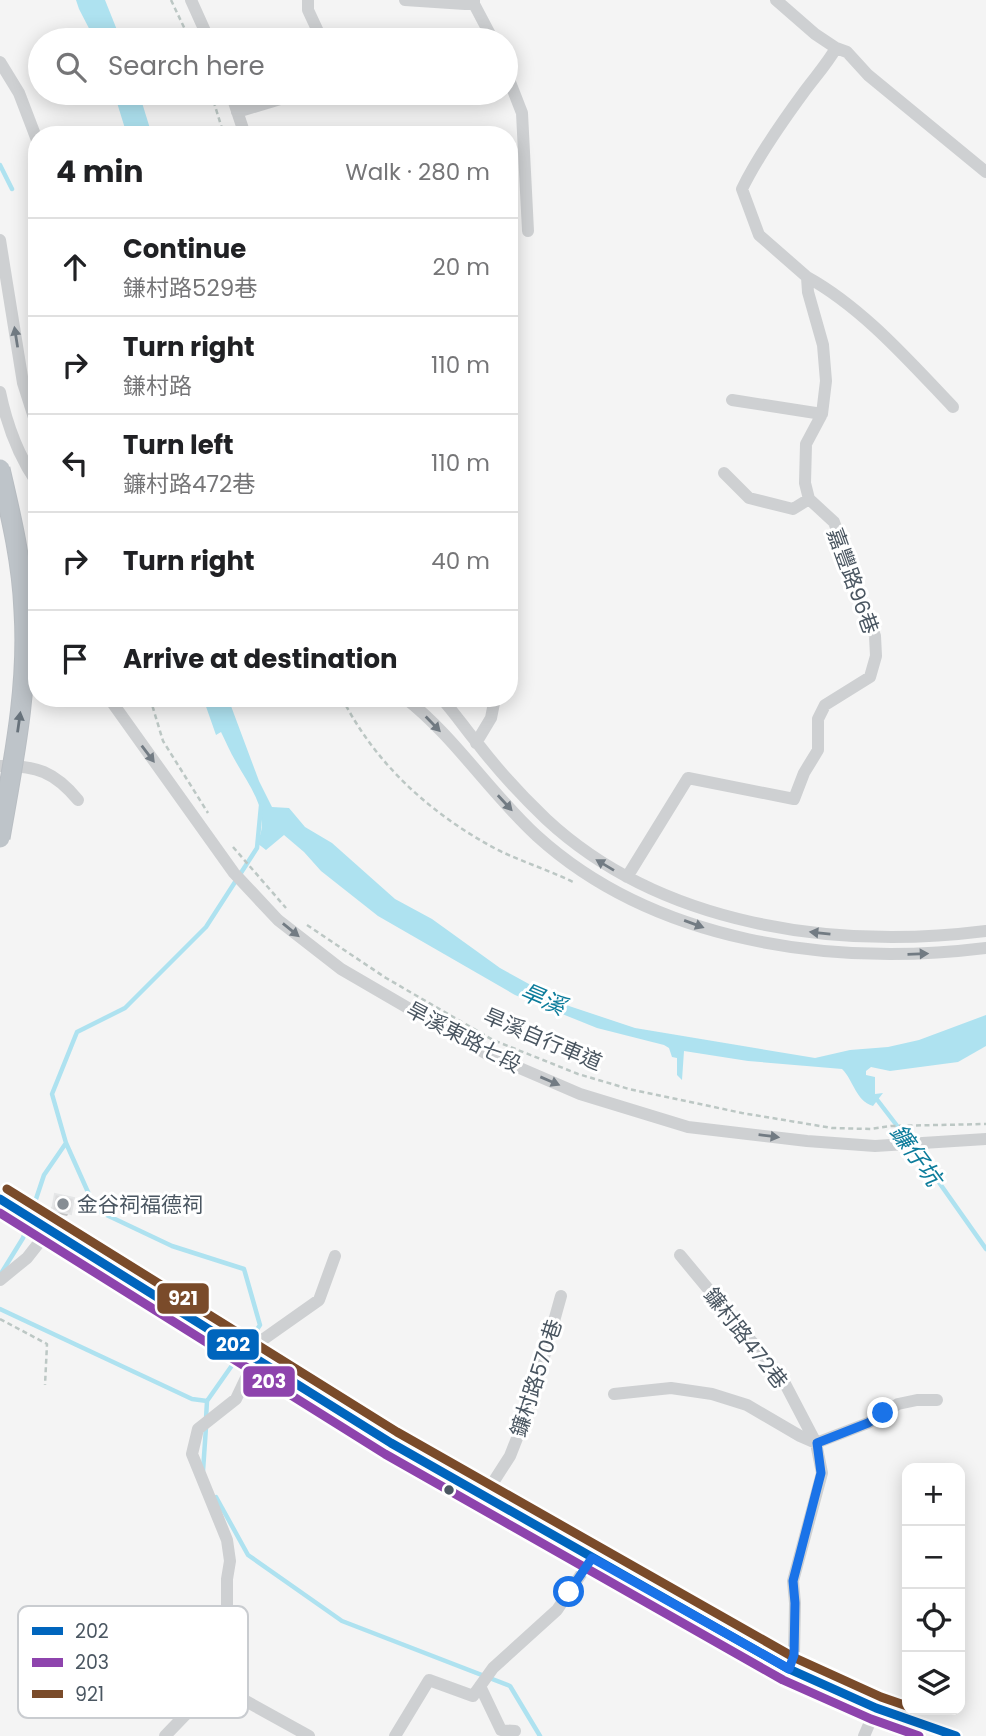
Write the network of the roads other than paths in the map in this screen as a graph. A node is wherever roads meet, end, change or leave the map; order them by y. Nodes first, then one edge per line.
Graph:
1 (191, 0) edge
2 (308, 0) edge
3 (405, 0) edge
4 (776, 0) edge
5 (474, 2) edge
6 (204, 28) edge
7 (316, 28) edge
8 (487, 28) edge
9 (836, 48) junction
10 (0, 62) edge
11 (518, 103) edge
12 (235, 105) edge
13 (260, 105) edge
14 (237, 112) junction
15 (32, 126) edge
16 (242, 126) edge
17 (986, 172) edge
18 (528, 231) dead end
19 (0, 240) edge
20 (807, 277) junction
21 (0, 393) edge
22 (28, 399) edge
23 (732, 400) dead end
24 (953, 407) dead end
25 (822, 414) junction
26 (28, 468) edge
27 (0, 469) edge
28 (724, 473) dead end
29 (809, 499) junction
30 (114, 707) edge
31 (415, 707) edge
32 (450, 707) edge
33 (493, 707) edge
34 (476, 743) junction
35 (0, 766) edge
36 (78, 800) dead end
37 (0, 838) edge
38 (627, 877) junction
39 (986, 931) edge
40 (986, 948) edge
41 (986, 1139) edge
42 (0, 1199) edge
43 (49, 1230) junction
44 (680, 1255) dead end
45 (335, 1256) dead end
46 (0, 1280) edge
47 (561, 1296) dead end
48 (249, 1356) junction
49 (614, 1394) dead end
50 (937, 1400) dead end
51 (817, 1443) junction
52 (485, 1495) junction
53 (592, 1558) junction
54 (227, 1606) edge
55 (789, 1669) junction
56 (480, 1686) junction
57 (248, 1702) edge
58 (876, 1707) junction
59 (182, 1718) edge
60 (515, 1731) dead end
61 (165, 1736) edge
62 (309, 1736) edge
63 (395, 1736) edge
64 (864, 1736) edge
65 (956, 1736) edge

1 - 6 street
2 - 7 street
3 - 5 street
4 - 9 street
5 - 8 street
9 - 17 street
9 - 20 street
10 - 15 street
11 - 18 street
12 - 14 street
13 - 14 street
14 - 16 street
22 -> 19 street
20 - 24 street
20 - 25 street
21 - 26 street
23 - 25 street
25 - 29 street
37 -> 27 highway, bridge
28 - 29 street
29 - 38 street, 嘉豐路96巷
30 -> 41 street, 旱溪東路七段
31 -> 40 street
32 - 34 street
33 - 34 street
38 -> 34 street
35 - 36 street
39 -> 38 street
42 - 43 street
43 - 46 street
43 - 48 street
44 - 51 street, 鐮村路472巷
45 - 48 street
47 - 52 street, 鐮村路570巷
48 - 52 street
48 - 54 street
49 - 51 street
50 - 51 street
51 - 55 street, 鐮村路472巷
52 - 53 street
53 - 55 street
53 - 56 street
55 - 58 street
56 - 60 street
56 - 63 street
57 - 62 street
58 - 64 street
58 - 65 street
59 - 61 street

